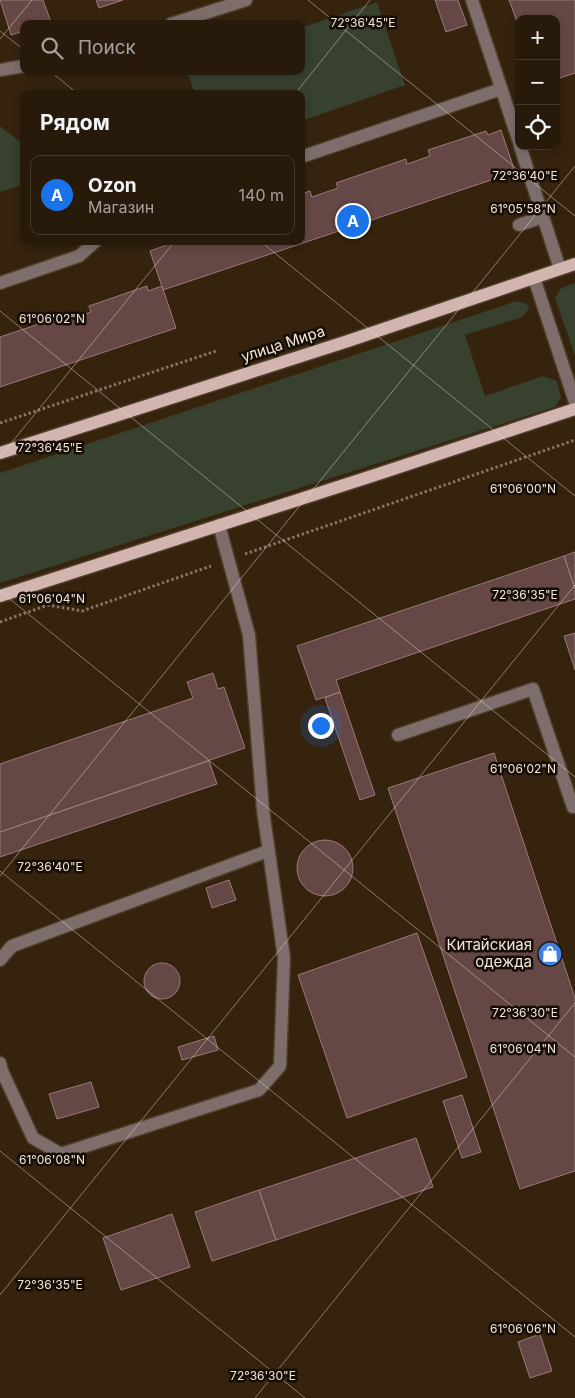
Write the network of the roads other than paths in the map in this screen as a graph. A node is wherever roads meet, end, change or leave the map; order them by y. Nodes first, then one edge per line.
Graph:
1 (246, 0) edge
2 (472, 0) edge
3 (184, 20) edge
4 (20, 67) edge
5 (0, 70) edge
6 (501, 89) junction
7 (515, 130) edge
8 (521, 150) edge
9 (305, 156) edge
10 (544, 217) junction
11 (519, 225) dead end
12 (91, 245) edge
13 (575, 264) edge
14 (560, 269) junction
15 (534, 278) junction
16 (0, 284) edge
17 (575, 402) edge
18 (575, 409) edge
19 (0, 453) edge
20 (220, 525) junction
21 (0, 596) edge
22 (398, 735) dead end
23 (574, 809) edge
24 (268, 851) junction
25 (0, 960) edge
26 (0, 1063) edge

1 - 3 lane
2 - 6 lane
4 - 5 lane
6 - 7 lane
6 - 9 lane
8 - 10 lane
10 - 11 lane
10 - 14 lane
12 - 16 lane
13 - 14 main road, улица Мира
14 - 15 main road, улица Мира
15 - 17 lane
15 - 19 main road, улица Мира
18 - 20 main road
20 - 21 main road
20 - 24 lane
22 - 23 lane
24 - 25 lane
24 - 26 lane

